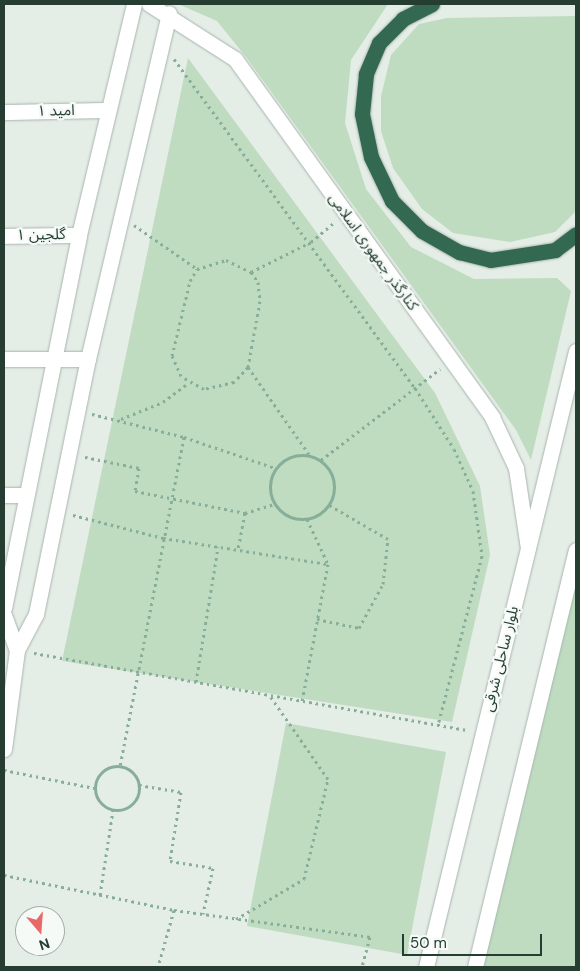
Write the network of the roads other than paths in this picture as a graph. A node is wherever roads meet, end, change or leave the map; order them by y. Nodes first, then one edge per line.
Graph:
1 (134, 4) edge
2 (149, 4) edge
3 (432, 4) edge
4 (169, 13) junction
5 (108, 110) junction
6 (4, 112) edge
7 (576, 234) edge
8 (79, 235) junction
9 (4, 236) edge
10 (576, 351) edge
11 (88, 359) junction
12 (4, 360) edge
13 (53, 360) junction
14 (4, 495) edge
15 (26, 495) junction
16 (528, 548) junction
17 (576, 550) edge
18 (4, 608) edge
19 (4, 615) edge
20 (10, 650) edge
21 (4, 749) edge
22 (426, 967) edge
23 (474, 967) edge

1 - 5 main road
2 - 4 main road, کنارگذر جمهوری اسلامی
3 - 7 highway
4 - 11 main road
4 - 16 main road, کنارگذر جمهوری اسلامی
5 - 6 main road, امید ۱
5 - 8 main road
8 - 9 main road, گلجین ۱
8 - 13 main road
10 - 16 main road, بلوار ساحلی شرقی
11 - 13 main road
11 - 20 main road
12 - 13 main road
13 - 15 main road
14 - 15 main road
15 - 18 main road
16 - 22 main road, بلوار ساحلی شرقی
17 - 23 main road
19 - 20 main road
20 - 21 main road

